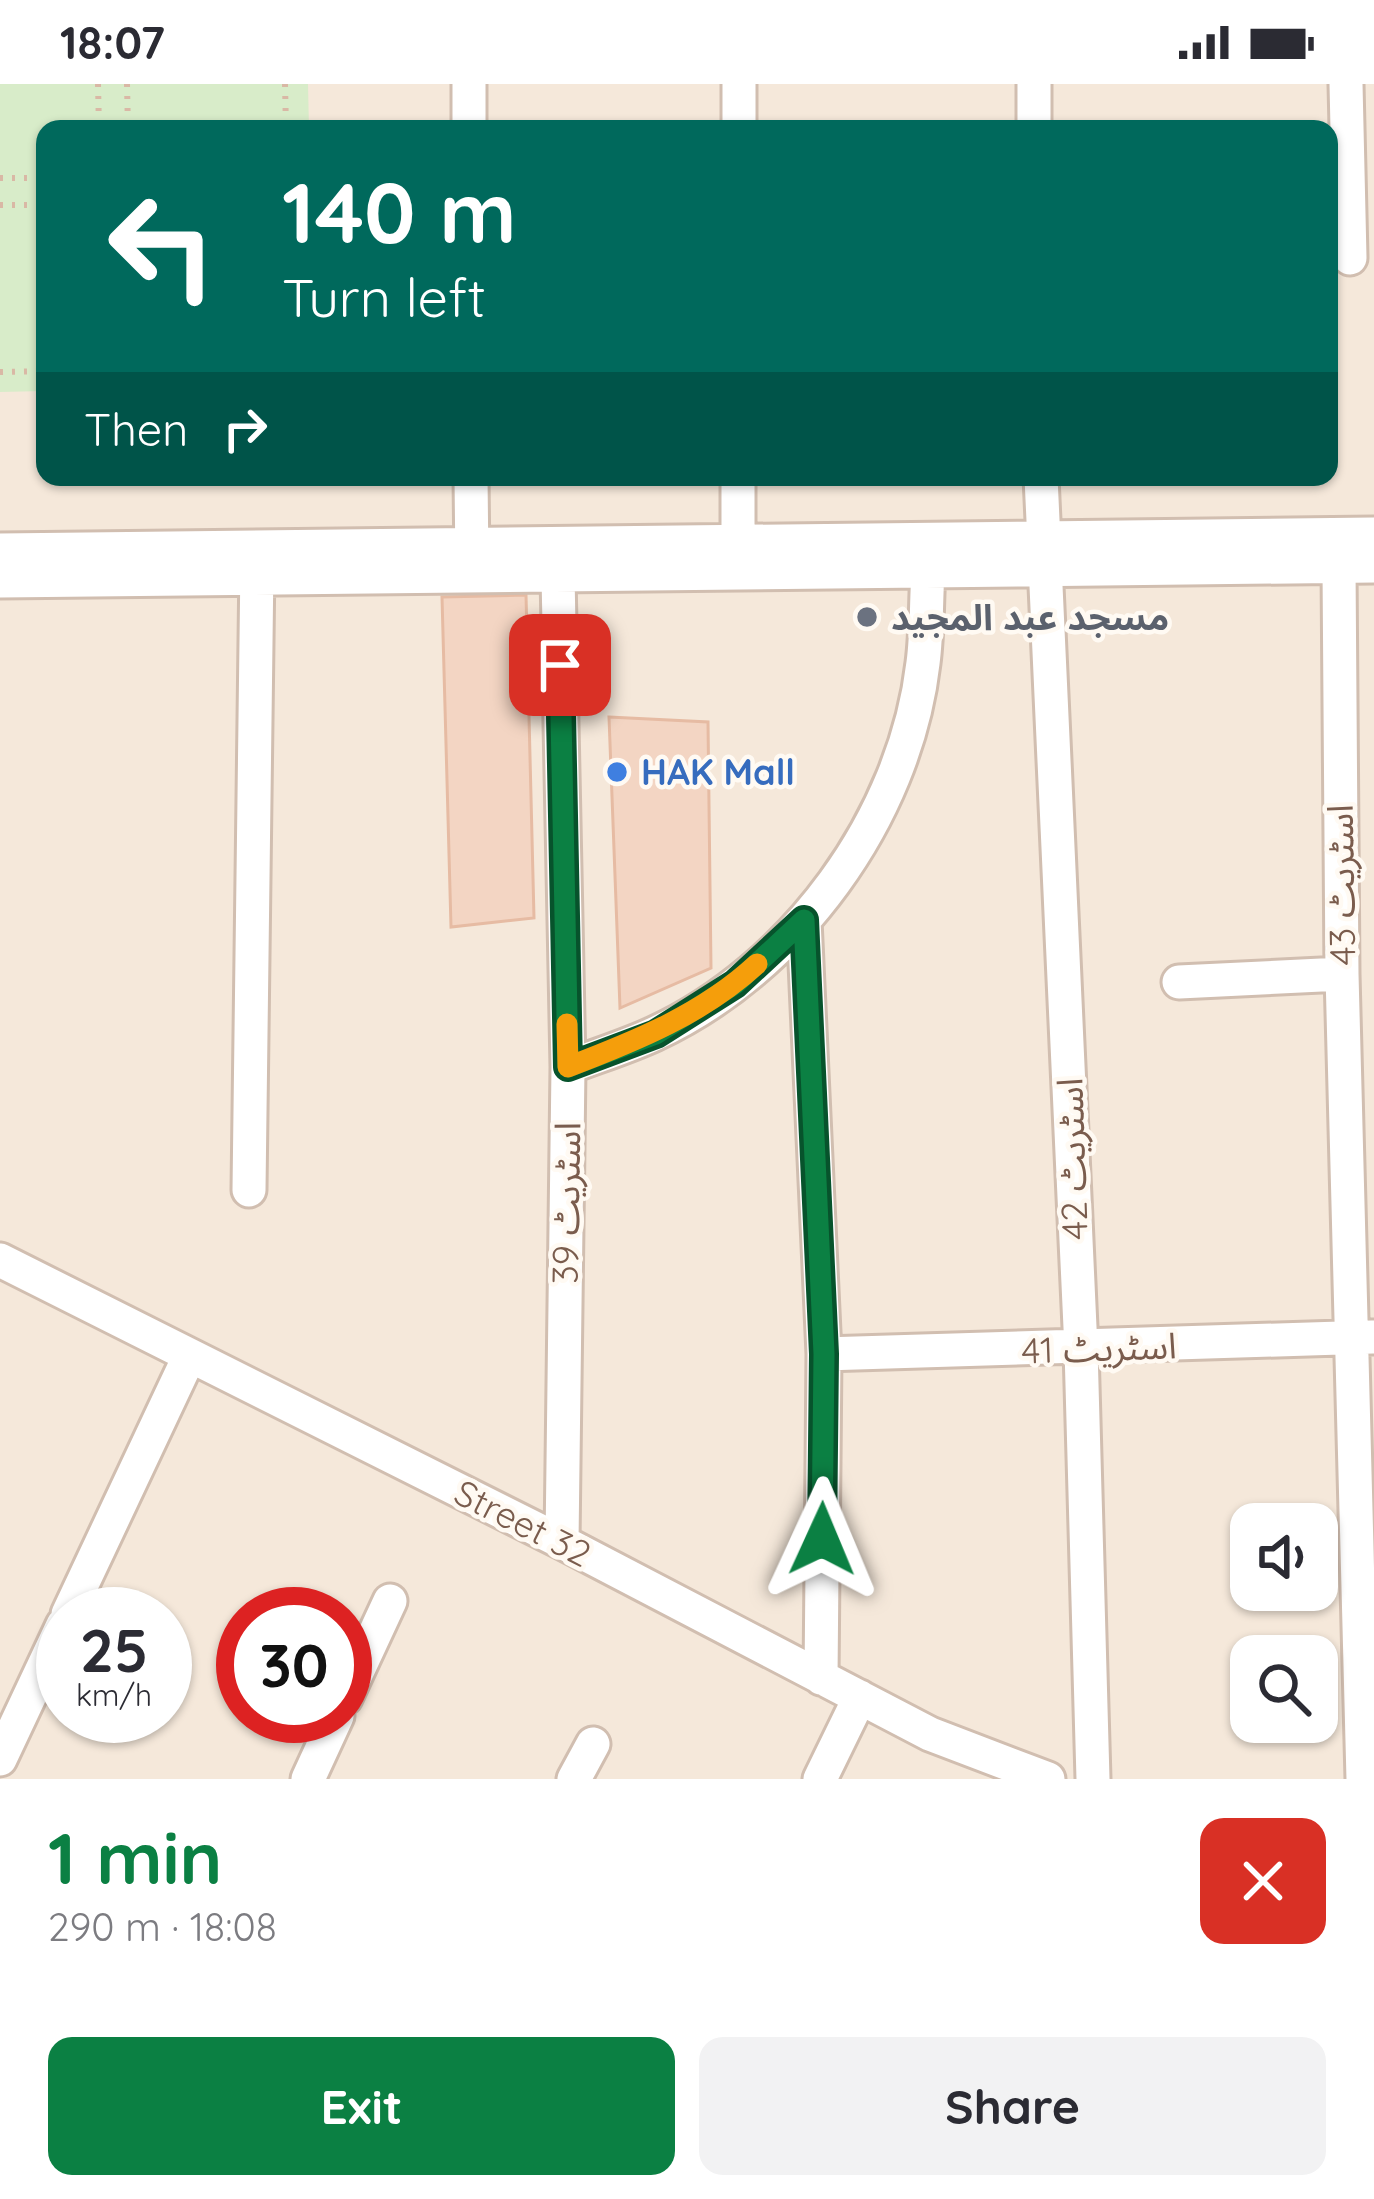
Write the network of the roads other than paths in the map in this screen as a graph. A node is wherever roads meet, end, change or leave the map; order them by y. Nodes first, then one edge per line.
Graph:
1 (469, 84) edge
2 (739, 84) edge
3 (1034, 84) edge
4 (1346, 84) edge
5 (470, 120) edge
6 (739, 120) edge
7 (1034, 120) edge
8 (1351, 258) edge
9 (471, 486) edge
10 (738, 486) edge
11 (1041, 486) edge
12 (1374, 534) edge
13 (0, 550) edge
14 (1044, 555) junction
15 (738, 558) junction
16 (472, 562) junction
17 (257, 565) junction
18 (1374, 566) edge
19 (1339, 567) junction
20 (928, 572) junction
21 (559, 576) junction
22 (0, 581) edge
23 (804, 920) junction
24 (1342, 974) junction
25 (1179, 982) dead end
26 (568, 1067) junction
27 (249, 1190) dead end
28 (0, 1260) edge
29 (1364, 1338) edge
30 (1081, 1349) junction
31 (824, 1354) junction
32 (189, 1357) junction
33 (562, 1542) junction
34 (81, 1587) edge
35 (390, 1601) dead end
36 (1365, 1620) edge
37 (372, 1640) edge
38 (36, 1664) edge
39 (821, 1678) junction
40 (14, 1695) edge
41 (860, 1697) junction
42 (325, 1743) edge
43 (593, 1744) dead end
44 (0, 1759) edge
45 (308, 1779) edge
46 (574, 1779) edge
47 (820, 1779) edge
48 (1048, 1779) edge
49 (1093, 1779) edge
50 (1363, 1779) edge

1 - 5 street
2 - 6 street
3 - 7 street
4 - 8 street
9 - 16 street
10 - 15 street
11 - 14 street, اسٹریٹ 42
12 - 14 street
13 - 17 street
14 - 15 street
14 - 19 street
14 - 20 street
14 - 30 street, اسٹریٹ 42
15 - 16 street
15 - 20 street
15 - 21 street
16 - 17 street
16 - 21 street
17 - 22 street
17 - 27 street
18 - 19 street
19 - 24 street, اسٹریٹ 43
20 - 23 street
21 - 26 street, اسٹریٹ 39
23 - 26 street
23 - 31 street
24 - 25 street
24 - 29 street, اسٹریٹ 43
26 - 33 street, اسٹریٹ 39
28 - 32 street, Street 32
29 - 30 street, اسٹریٹ 41
29 - 36 street, اسٹریٹ 43
30 - 31 street, اسٹریٹ 41
30 - 49 street, اسٹریٹ 42
31 - 39 street
32 - 33 street, Street 32
32 - 34 street
33 - 39 street, Street 32
35 - 37 street
36 - 50 street, اسٹریٹ 43
38 - 40 street
39 - 41 street, Street 32
40 - 44 street
41 - 47 street
41 - 48 street, Street 32
42 - 45 street
43 - 46 street

